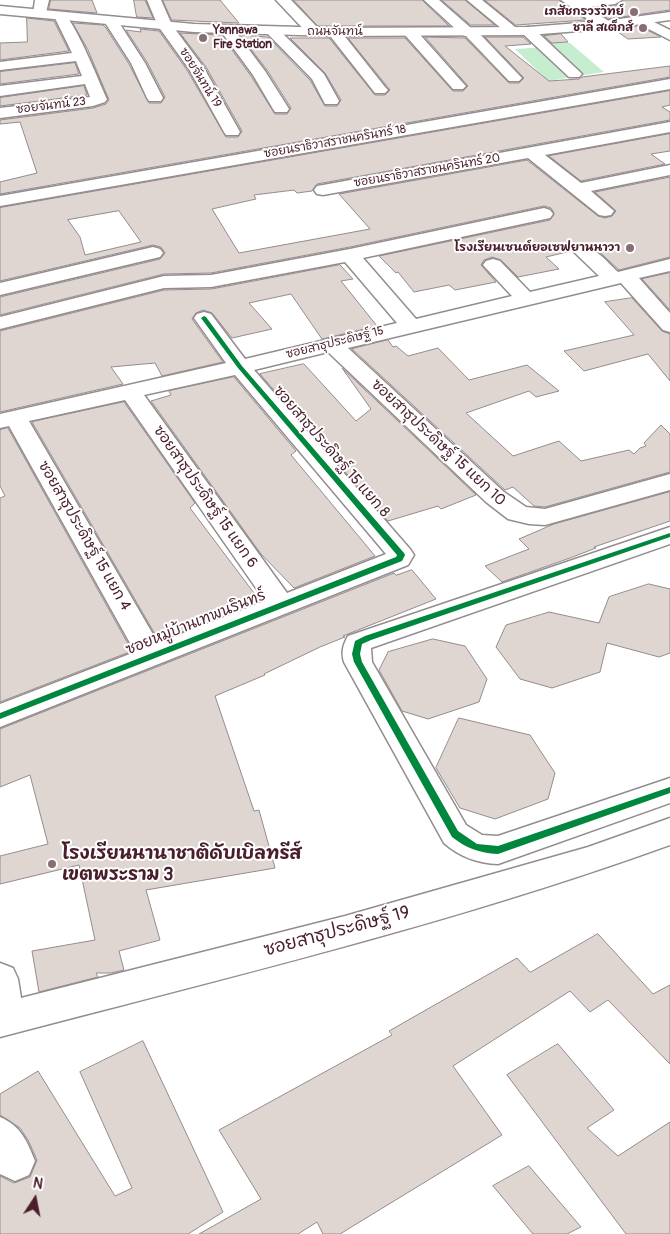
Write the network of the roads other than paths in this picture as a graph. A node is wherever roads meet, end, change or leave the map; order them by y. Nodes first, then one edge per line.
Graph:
1 (154, 0) edge
2 (283, 0) edge
3 (431, 0) edge
4 (474, 0) edge
5 (615, 0) edge
6 (572, 2) edge
7 (41, 7) edge
8 (0, 10) edge
9 (518, 15) dead end
10 (61, 16) junction
11 (670, 16) edge
12 (642, 20) junction
13 (111, 21) junction
14 (606, 25) junction
15 (165, 26) junction
16 (227, 30) junction
17 (532, 30) junction
18 (272, 31) junction
19 (513, 31) junction
20 (314, 32) junction
21 (334, 32) junction
22 (410, 32) junction
23 (468, 32) junction
24 (670, 36) edge
25 (81, 56) junction
26 (0, 66) edge
27 (574, 74) dead end
28 (514, 78) dead end
29 (90, 79) junction
30 (670, 84) edge
31 (458, 86) dead end
32 (380, 90) dead end
33 (0, 91) edge
34 (155, 98) dead end
35 (331, 101) dead end
36 (281, 109) dead end
37 (0, 113) edge
38 (670, 127) edge
39 (232, 132) dead end
40 (532, 152) junction
41 (670, 170) edge
42 (576, 189) junction
43 (323, 190) dead end
44 (0, 201) edge
45 (605, 211) dead end
46 (544, 214) dead end
47 (583, 250) dead end
48 (154, 253) dead end
49 (350, 255) junction
50 (493, 265) dead end
51 (670, 265) edge
52 (619, 276) junction
53 (0, 289) edge
54 (524, 298) junction
55 (204, 318) dead end
56 (0, 323) edge
57 (410, 325) junction
58 (670, 326) edge
59 (332, 344) junction
60 (240, 367) junction
61 (130, 391) junction
62 (8, 419) edge
63 (670, 482) edge
64 (670, 535) edge
65 (401, 555) joint
66 (281, 604) junction
67 (152, 656) junction
68 (0, 716) edge
69 (670, 790) edge
70 (670, 831) edge
71 (0, 979) edge
72 (3, 1019) edge

1 - 15 street, ซอยจันทน์ 19
2 - 20 street
3 - 23 street
4 - 19 street
5 - 6 street
6 - 14 street
7 - 8 street, ถนนจันทน์
7 - 10 street, ถนนจันทน์
9 - 17 street
10 - 13 street, ถนนจันทน์
10 - 25 street, ซอยจันทน์ 23
11 - 12 street, ถนนจันทน์
12 - 14 street, ถนนจันทน์
12 - 24 street
13 - 15 street, ถนนจันทน์
13 - 34 street
14 - 17 street, ถนนจันทน์
15 - 16 street, ถนนจันทน์
15 - 39 street, ซอยจันทน์ 19
16 - 18 street, ถนนจันทน์
16 - 36 street
17 - 19 street, ถนนจันทน์
17 - 27 street
18 - 20 street, ถนนจันทน์
18 - 35 street
19 - 23 street, ถนนจันทน์
20 - 21 street, ถนนจันทน์
21 - 22 street, ถนนจันทน์
21 - 32 street
22 - 23 street, ถนนจันทน์
22 - 31 street
23 - 28 street
25 - 26 street
25 - 29 street, ซอยจันทน์ 23
29 - 33 street
29 - 37 street, ซอยจันทน์ 23
30 - 44 street, ซอยนราธิวาสราชนครินทร์ 18
38 - 40 street, ซอยนราธิวาสราชนครินทร์ 20
40 - 42 street
40 - 43 street, ซอยนราธิวาสราชนครินทร์ 20
41 - 42 street
42 - 45 street
46 - 49 street
47 - 52 street
48 - 53 street
49 - 56 street
49 - 57 street
50 - 54 street
51 - 52 street, ซอยสาธุประดิษฐ์ 15
52 - 54 street, ซอยสาธุประดิษฐ์ 15
52 - 58 street
54 - 57 street, ซอยสาธุประดิษฐ์ 15
55 - 60 street, ซอยสาธุประดิษฐ์ 15 แยก 8
57 - 59 street, ซอยสาธุประดิษฐ์ 15
59 - 60 street, ซอยสาธุประดิษฐ์ 15
59 - 63 street, ซอยสาธุประดิษฐ์ 15 แยก 10
60 - 61 street, ซอยสาธุประดิษฐ์ 15
60 - 65 street, ซอยสาธุประดิษฐ์ 15 แยก 8
61 - 62 street, ซอยสาธุประดิษฐ์ 15
61 - 66 street, ซอยสาธุประดิษฐ์ 15 แยก 6
62 - 67 street, ซอยสาธุประดิษฐ์ 15 แยก 4
64 - 69 street
65 - 66 street, ซอยหมู่บ้านเทพนรินทร์
66 - 67 street, ซอยหมู่บ้านเทพนรินทร์
67 - 68 street, ซอยหมู่บ้านเทพนรินทร์
70 - 72 street, ซอยสาธุประดิษฐ์ 19
71 - 72 street

